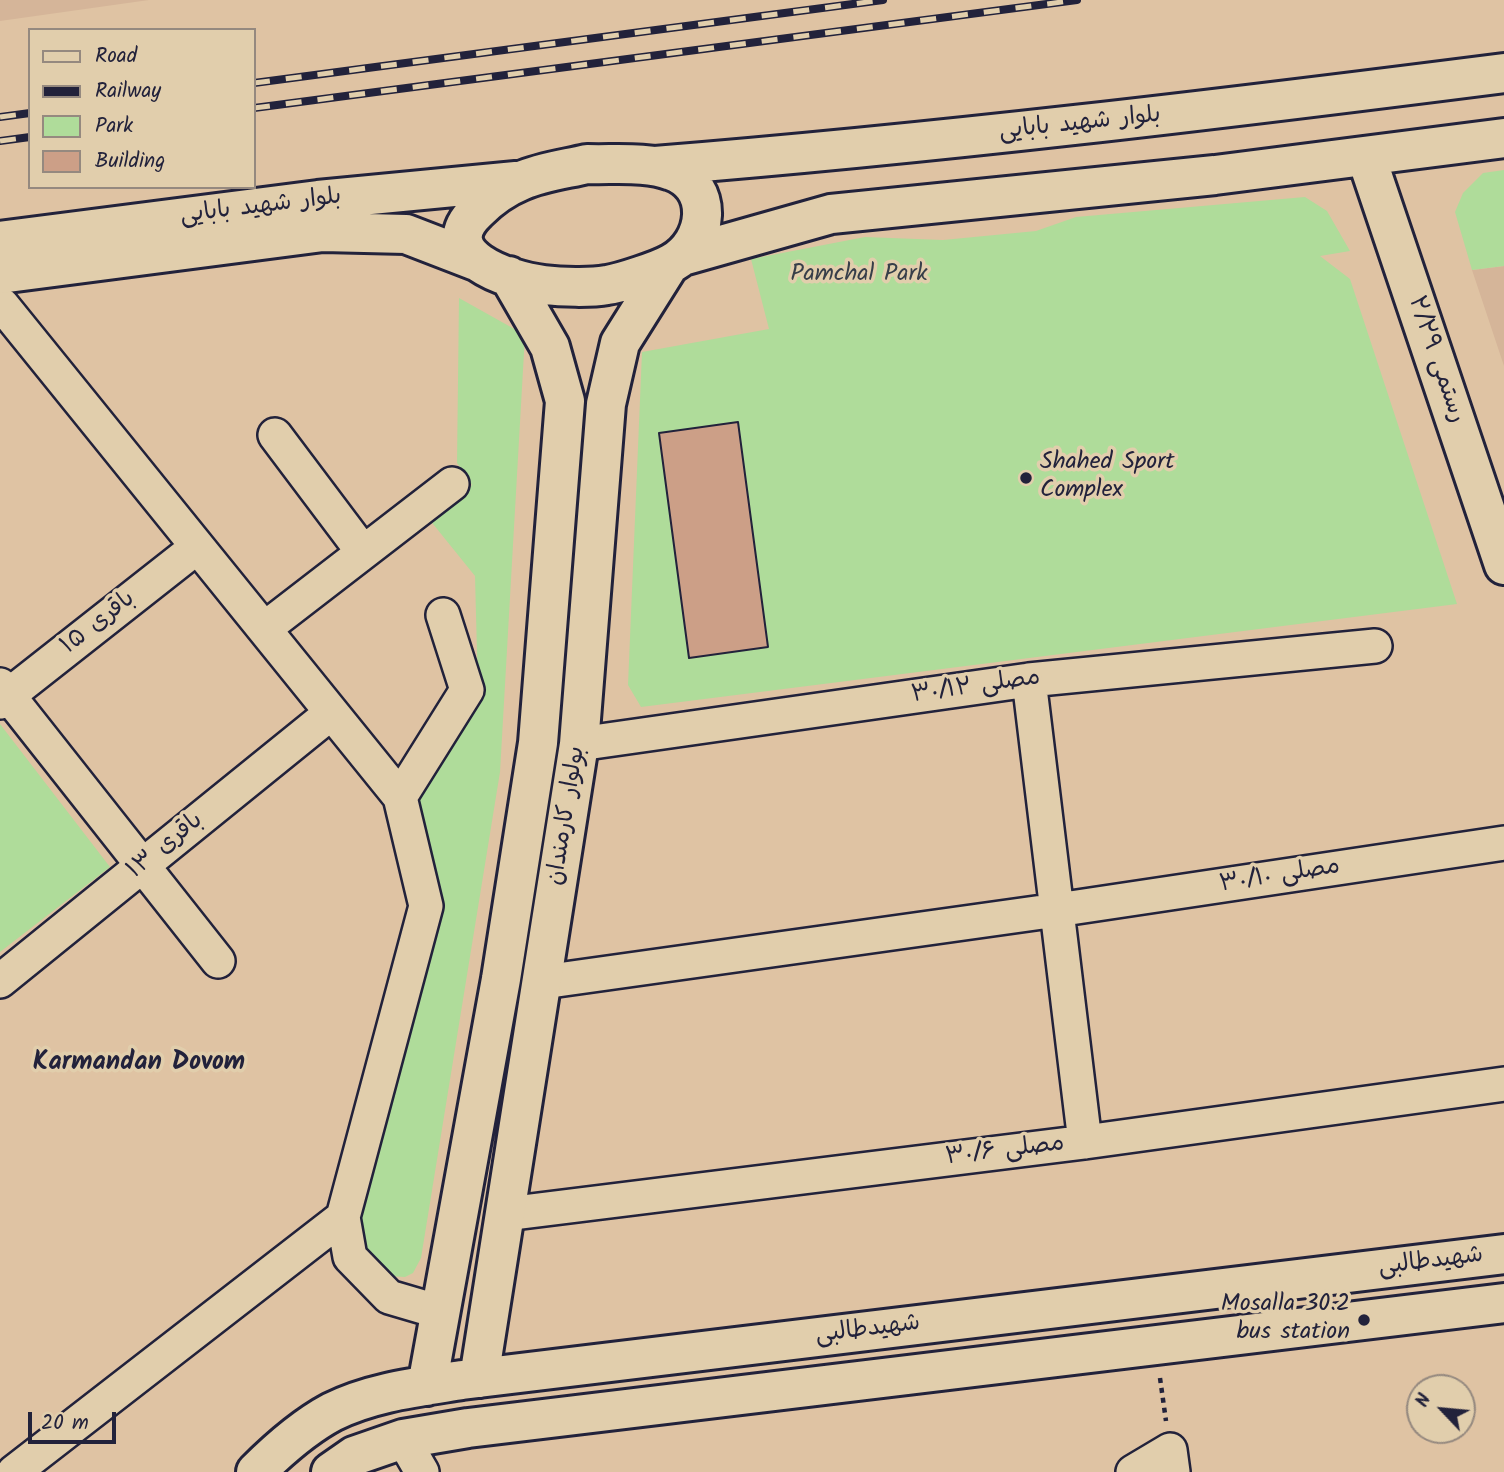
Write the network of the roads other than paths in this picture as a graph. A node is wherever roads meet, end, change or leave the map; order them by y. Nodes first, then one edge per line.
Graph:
1 (1504, 73) edge
2 (1504, 138) edge
3 (1366, 156) junction
4 (655, 166) junction
5 (522, 180) junction
6 (0, 241) edge
7 (677, 260) junction
8 (492, 269) junction
9 (1, 290) edge
10 (275, 435) dead end
11 (452, 484) dead end
12 (197, 547) junction
13 (363, 552) junction
14 (1504, 565) edge
15 (443, 615) dead end
16 (264, 629) junction
17 (1375, 646) dead end
18 (1029, 680) junction
19 (3, 694) edge
20 (331, 712) junction
21 (579, 744) junction
22 (400, 797) junction
23 (1504, 843) edge
24 (143, 866) junction
25 (1057, 910) junction
26 (218, 961) dead end
27 (0, 981) edge
28 (543, 982) junction
29 (1504, 1084) edge
30 (1085, 1142) junction
31 (506, 1214) junction
32 (343, 1217) junction
33 (1504, 1254) edge
34 (1504, 1303) edge
35 (440, 1312) junction
36 (479, 1378) junction
37 (427, 1386) junction
38 (403, 1438) junction
39 (1171, 1461) edge
40 (14, 1472) edge
41 (256, 1472) edge
42 (331, 1472) edge
43 (422, 1472) edge
44 (1133, 1472) edge

1 - 4 street, بلوار شهید بابایی
2 - 3 street
3 - 7 street
3 - 14 street, رستمی ۲/۲۹
4 - 5 street, بلوار شهید بابایی
4 - 7 street, بولوار کارمندان
5 - 6 street, بلوار شهید بابایی
5 - 8 street, بولوار کارمندان
7 - 8 street, بلوار شهید بابایی
7 - 21 street, بولوار کارمندان
8 - 9 street, بلوار شهید بابایی
8 - 35 street, بولوار کارمندان
9 - 12 street
10 - 13 street
11 - 13 street
12 - 16 street
12 - 19 street, باقری ۱۵
13 - 16 street
15 - 22 street
16 - 20 street
17 - 18 street, مصلی ۳۰/۱۲
18 - 21 street, مصلی ۳۰/۱۲
18 - 25 street
19 - 24 street
20 - 22 street
20 - 24 street, باقری ۱۳
21 - 28 street, بولوار کارمندان
22 - 32 street
23 - 25 street, مصلی ۳۰/۱۰
24 - 26 street
24 - 27 street, باقری ۱۳
25 - 28 street, مصلی ۳۰/۱۰
25 - 30 street
28 - 31 street, بولوار کارمندان
29 - 30 street, مصلی ۳۰/۶
30 - 31 street, مصلی ۳۰/۶
31 - 36 street, بولوار کارمندان
32 - 35 street
32 - 40 street
33 - 36 street, شهیدطالبی
34 - 38 street, شهیدطالبی
35 - 37 street, بولوار کارمندان
36 - 37 street, شهیدطالبی
37 - 41 street, شهیدطالبی
38 - 42 street, شهیدطالبی
38 - 43 street
39 - 44 street

